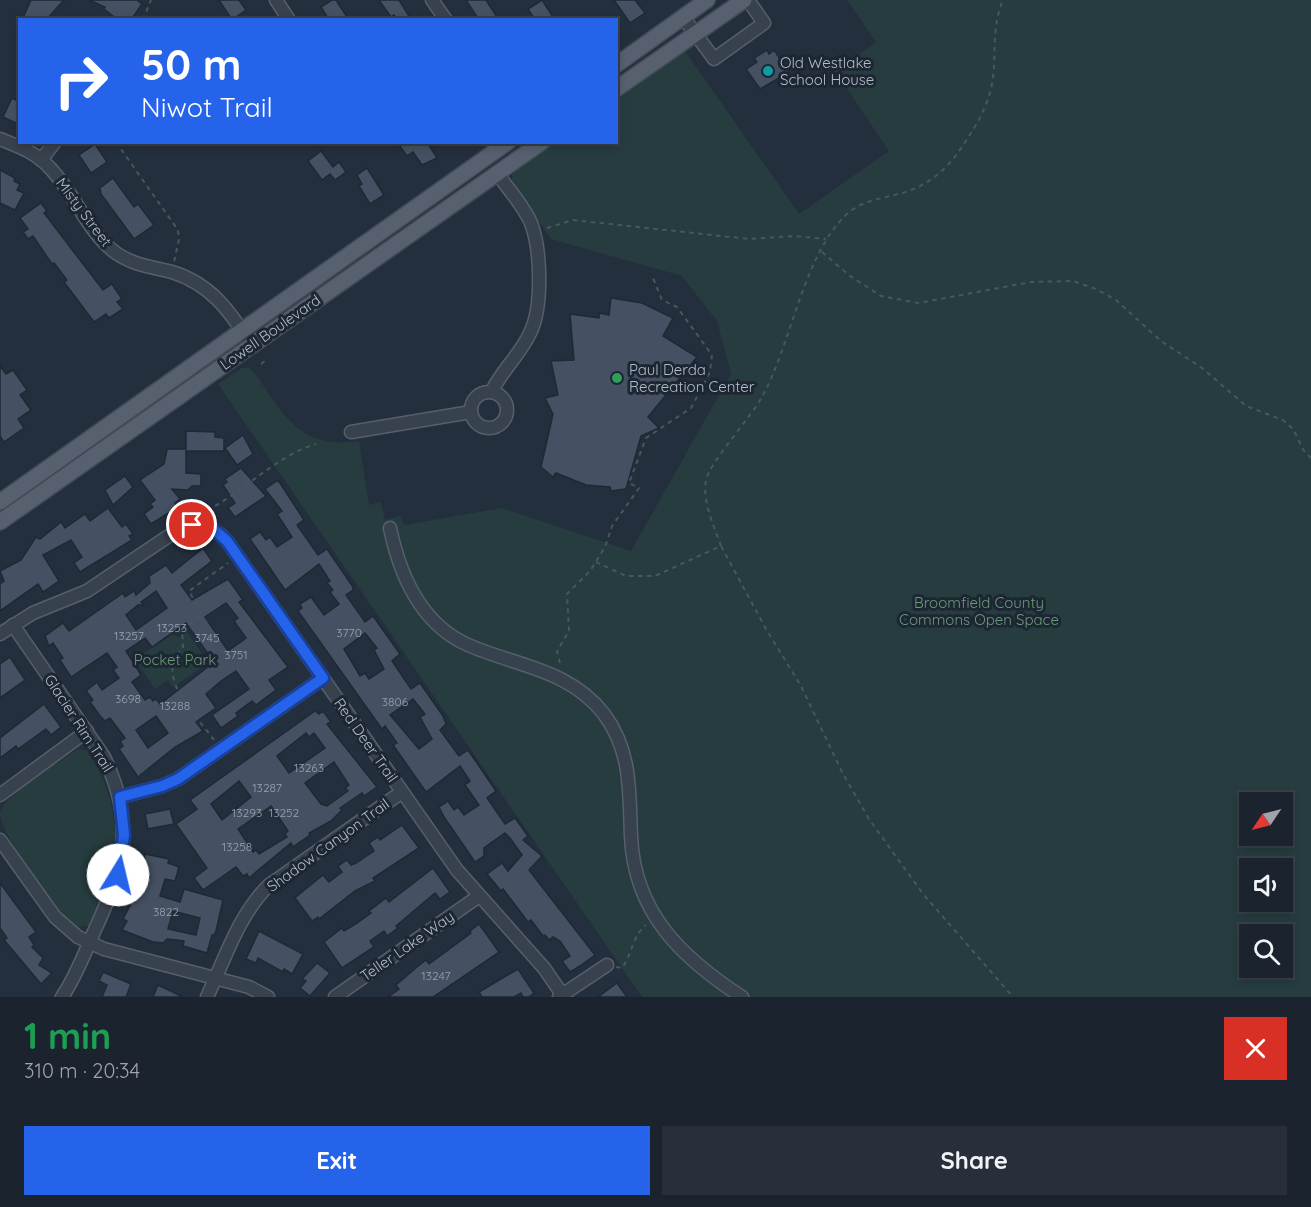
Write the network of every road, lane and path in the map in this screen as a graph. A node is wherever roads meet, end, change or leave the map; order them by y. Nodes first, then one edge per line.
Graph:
1 (151, 0) edge
2 (276, 0) edge
3 (432, 0) edge
4 (707, 0) edge
5 (746, 0) edge
6 (1003, 0) edge
7 (683, 17) junction
8 (144, 18) edge
9 (288, 18) edge
10 (445, 18) edge
11 (695, 33) junction
12 (618, 64) edge
13 (618, 88) edge
14 (0, 138) edge
15 (53, 144) edge
16 (117, 144) edge
17 (505, 144) edge
18 (515, 144) edge
19 (539, 144) edge
20 (41, 160) junction
21 (497, 173) junction
22 (547, 228) dead end
23 (826, 239) junction
24 (822, 252) junction
25 (173, 264) dead end
26 (653, 278) dead end
27 (242, 331) junction
28 (251, 345) junction
29 (266, 361) dead end
30 (261, 364) dead end
31 (492, 391) junction
32 (471, 412) junction
33 (351, 432) dead end
34 (316, 444) dead end
35 (1311, 458) edge
36 (0, 502) edge
37 (204, 511) joint
38 (0, 522) edge
39 (202, 525) junction
40 (390, 528) dead end
41 (721, 546) junction
42 (237, 556) junction
43 (596, 562) junction
44 (13, 625) junction
45 (0, 634) edge
46 (560, 663) dead end
47 (323, 678) junction
48 (87, 731) junction
49 (221, 749) junction
50 (402, 792) junction
51 (0, 795) edge
52 (120, 797) junction
53 (0, 840) edge
54 (479, 896) junction
55 (656, 918) junction
56 (89, 943) junction
57 (607, 964) joint
58 (216, 979) junction
59 (562, 996) edge
60 (62, 997) edge
61 (207, 997) edge
62 (268, 997) edge
63 (335, 997) edge
64 (742, 997) edge
65 (1013, 997) edge

1 - 8 path
2 - 9 street
3 - 10 street
4 - 7 main road
5 - 11 main road
5 - 11 street
6 - 23 path
7 - 11 street
7 - 12 main road
11 - 13 main road
14 - 20 street, Misty Street
15 - 20 street
16 - 25 path
17 - 27 main road, Lowell Boulevard
18 - 21 main road
19 - 21 main road, Lowell Boulevard
20 - 27 street, Misty Street
21 - 28 main road, Lowell Boulevard
21 - 31 street
22 - 23 path
23 - 24 path
24 - 35 path
24 - 41 path
26 - 43 path
27 - 28 street, Misty Street
27 - 36 main road, Lowell Boulevard
28 - 38 main road, Lowell Boulevard
29 - 30 path
31 - 32 street
31 - 32 street
32 - 33 street
34 - 37 path
37 - 39 street
39 - 42 street, Red Deer Trail
39 - 44 street
40 - 55 street
41 - 43 path
41 - 65 path
42 - 47 street, Red Deer Trail
42 - 49 path
43 - 46 path
44 - 45 street
44 - 48 street, Glacier Rim Trail
47 - 49 street
47 - 50 street, Red Deer Trail
48 - 51 street
48 - 52 street, Glacier Rim Trail
49 - 52 street
50 - 54 street, Red Deer Trail
50 - 58 street, Shadow Canyon Trail
52 - 56 street, Glacier Rim Trail
53 - 56 street
54 - 59 street, Red Deer Trail
54 - 63 street, Teller Lake Way
55 - 57 path
55 - 64 street
56 - 58 street
56 - 60 street, Glacier Rim Trail
57 - 59 street
58 - 61 street, Shadow Canyon Trail
58 - 62 street

